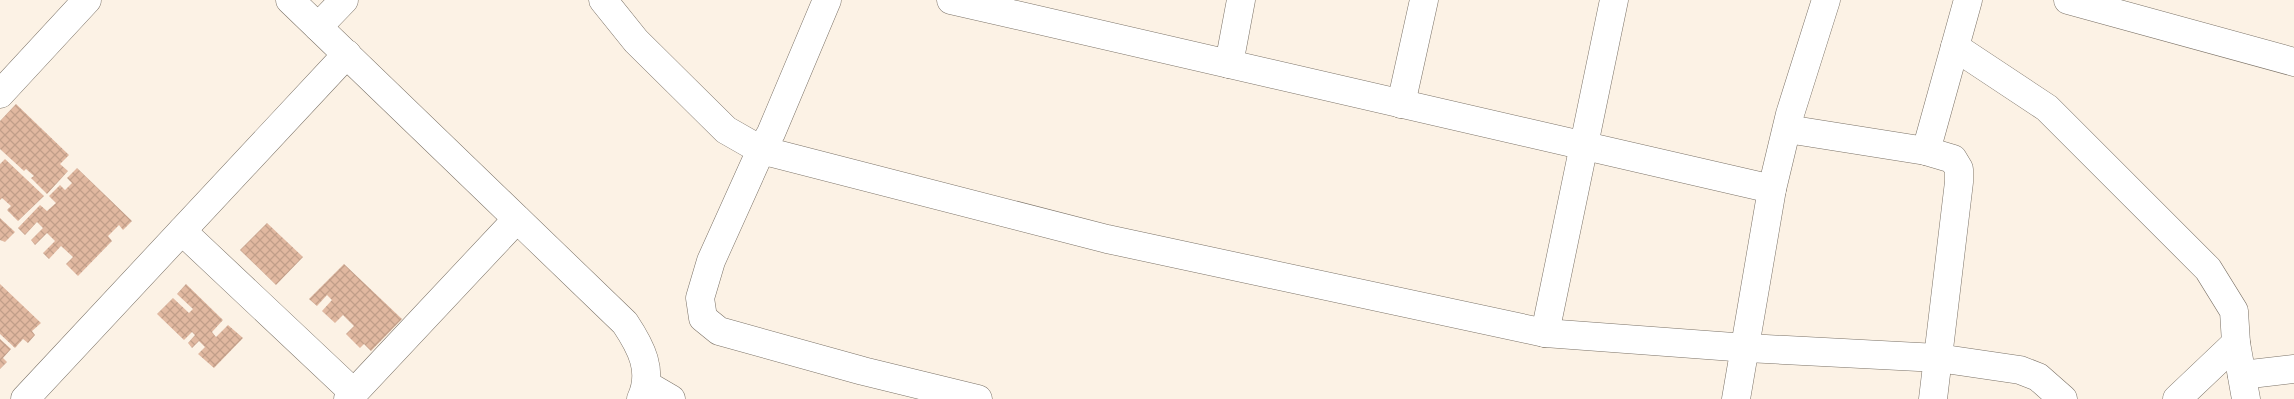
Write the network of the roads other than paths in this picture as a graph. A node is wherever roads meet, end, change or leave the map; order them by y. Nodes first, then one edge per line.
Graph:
1 (88, 0) edge
2 (290, 0) edge
3 (344, 0) edge
4 (603, 0) edge
5 (827, 0) edge
6 (951, 0) edge
7 (1241, 0) edge
8 (1424, 0) edge
9 (1614, 0) edge
10 (1826, 0) edge
11 (1968, 0) edge
12 (2068, 0) edge
13 (1043, 10) edge
14 (318, 28) junction
15 (1955, 47) junction
16 (347, 54) junction
17 (2294, 62) edge
18 (1229, 64) junction
19 (0, 94) edge
20 (1401, 104) junction
21 (1787, 129) junction
22 (1583, 145) junction
23 (761, 150) junction
24 (1926, 151) junction
25 (1772, 189) junction
26 (517, 219) junction
27 (182, 231) junction
28 (1545, 334) junction
29 (2236, 343) junction
30 (1747, 348) junction
31 (1938, 358) junction
32 (2294, 369) edge
33 (2244, 387) edge
34 (644, 392) edge
35 (351, 396) edge
36 (25, 399) edge
37 (671, 399) edge
38 (978, 399) edge
39 (1736, 399) edge
40 (1933, 399) edge
41 (2063, 399) edge
42 (2177, 399) edge

1 - 19 street
2 - 14 street
3 - 14 street
4 - 23 street
5 - 23 street
6 - 13 street
7 - 18 street
8 - 20 street
9 - 22 street
10 - 21 street
11 - 15 street
12 - 17 street
13 - 18 street
14 - 16 street
15 - 24 street
15 - 29 street
16 - 26 street
16 - 27 street
18 - 20 street
20 - 22 street
21 - 24 street
21 - 25 street
22 - 25 street
22 - 28 street
23 - 28 street
23 - 38 street
24 - 31 street
25 - 30 street
26 - 34 street
26 - 35 street
27 - 35 street
27 - 36 street
28 - 30 street
29 - 33 street
29 - 42 street
30 - 31 street
30 - 39 street
31 - 40 street
31 - 41 street
32 - 33 street
34 - 37 street

